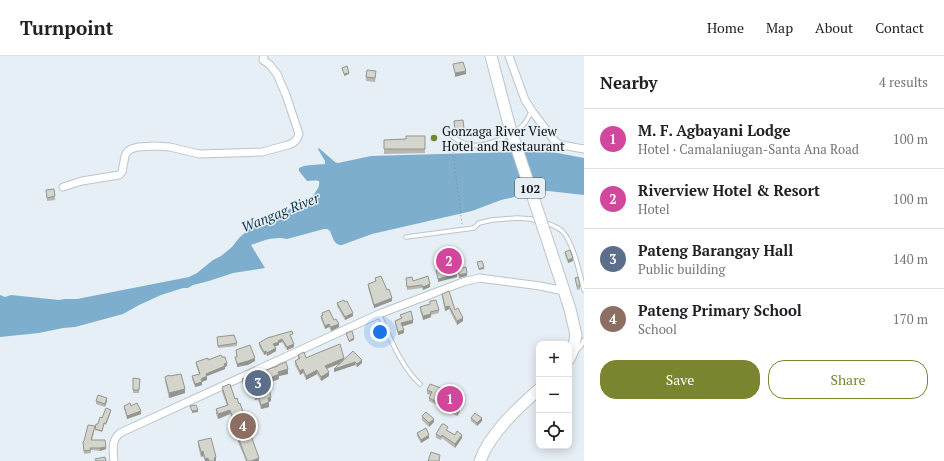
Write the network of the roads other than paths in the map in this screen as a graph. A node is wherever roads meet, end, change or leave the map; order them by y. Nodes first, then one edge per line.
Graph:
1 (264, 56) edge
2 (491, 56) edge
3 (509, 56) edge
4 (532, 111) junction
5 (446, 131) dead end
6 (584, 149) edge
7 (63, 187) dead end
8 (406, 237) dead end
9 (584, 290) edge
10 (564, 291) junction
11 (379, 314) junction
12 (584, 340) edge
13 (572, 352) edge
14 (572, 356) edge
15 (420, 384) dead end
16 (536, 392) edge
17 (114, 461) edge
18 (480, 461) edge

1 - 7 street
2 - 10 main road, 102, bridge
3 - 4 street
4 - 5 lane
4 - 6 street
8 - 9 lane
10 - 11 street
10 - 13 main road, 102
11 - 15 lane
11 - 17 street
12 - 14 lane
16 - 18 main road

